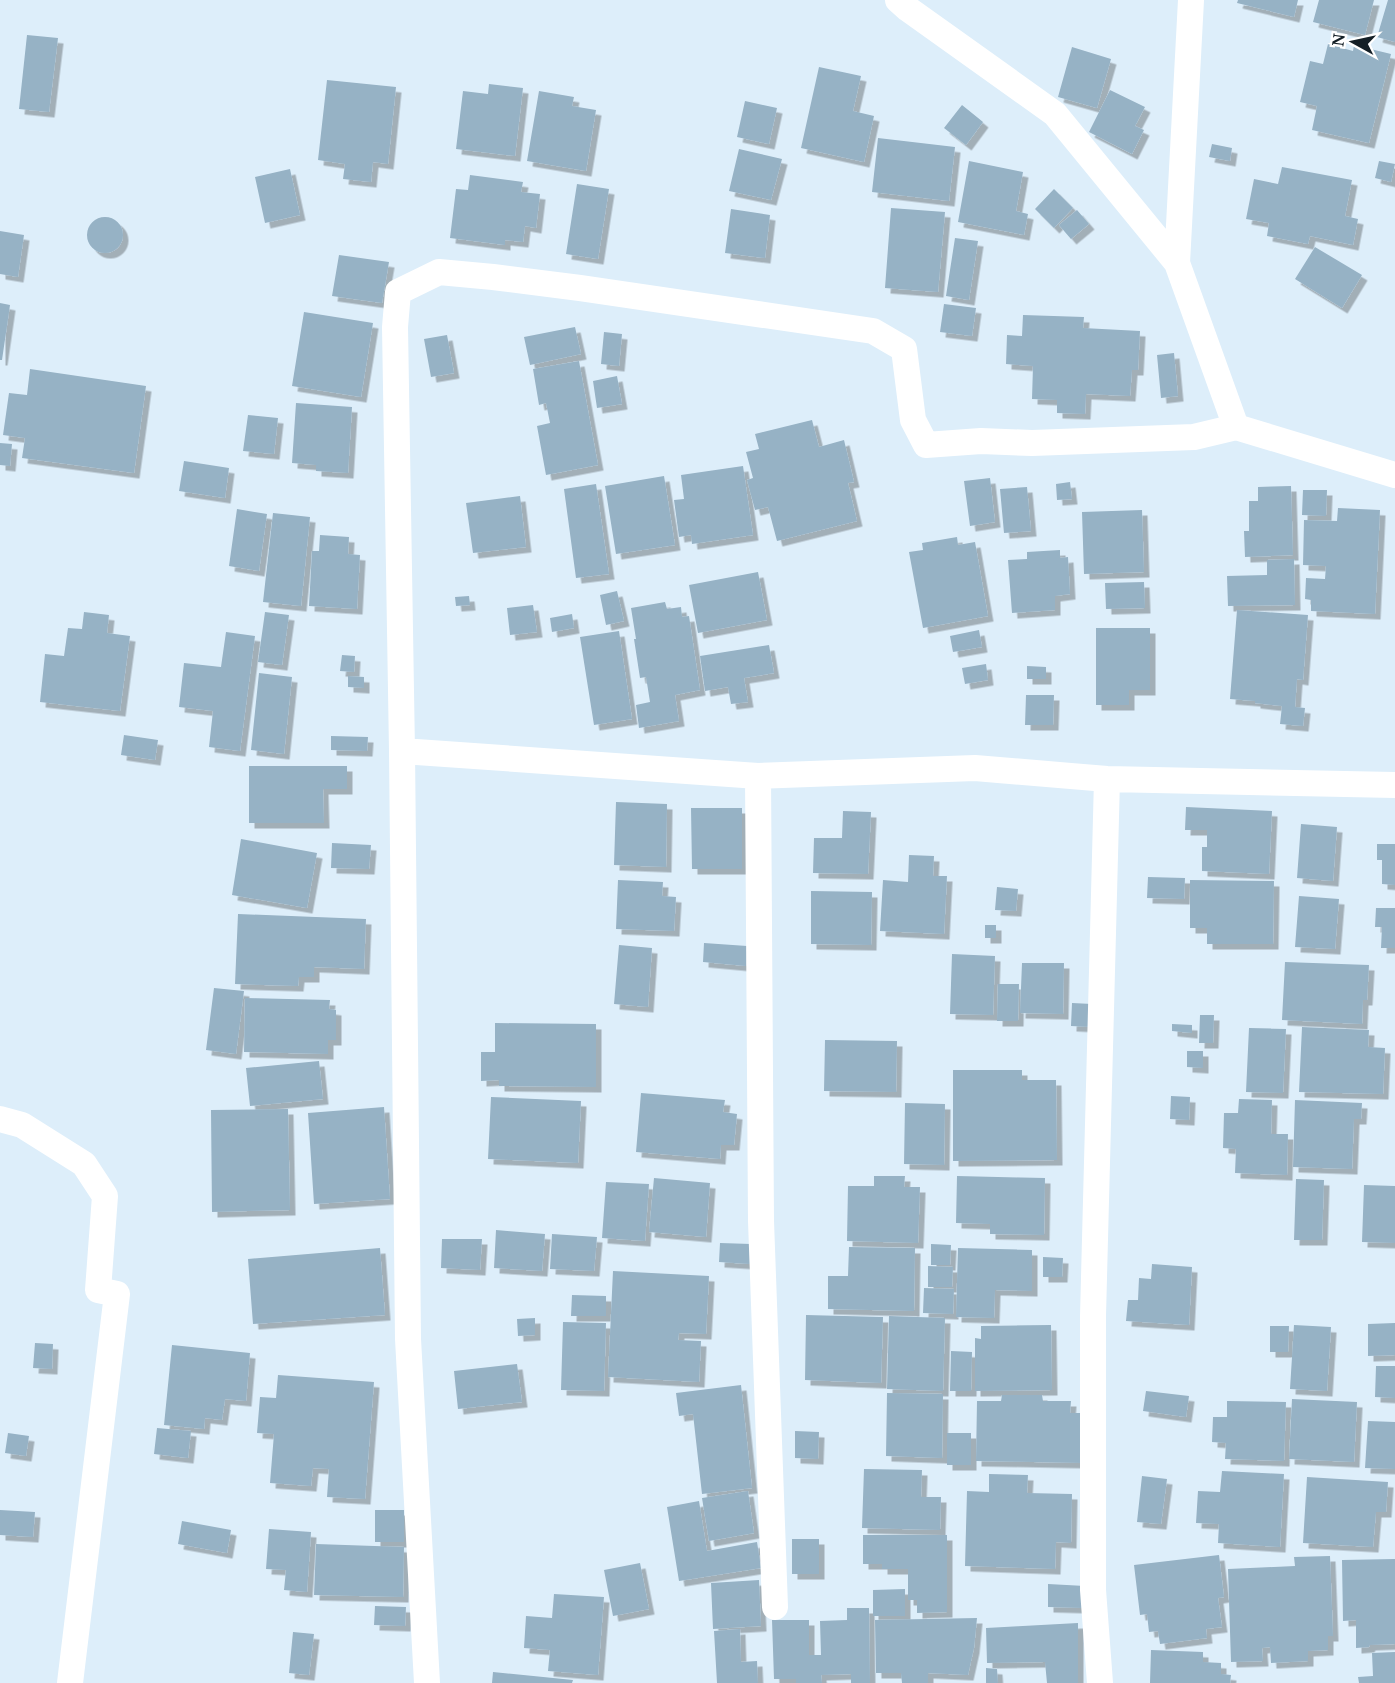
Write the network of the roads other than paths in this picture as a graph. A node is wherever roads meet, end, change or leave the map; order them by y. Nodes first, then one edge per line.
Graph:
1 (1191, 0) edge
2 (905, 3) edge
3 (1177, 263) junction
4 (1236, 427) junction
5 (1395, 475) edge
6 (402, 752) junction
7 (758, 776) junction
8 (1107, 779) junction
9 (1395, 785) edge
10 (0, 1119) edge
11 (775, 1607) dead end
12 (70, 1683) edge
13 (427, 1683) edge
14 (1100, 1683) edge

1 - 3 street
2 - 3 street
3 - 4 street
4 - 5 street
4 - 6 street
6 - 7 street
6 - 13 street
7 - 8 street
7 - 11 street
8 - 9 street
8 - 14 street
10 - 12 street

